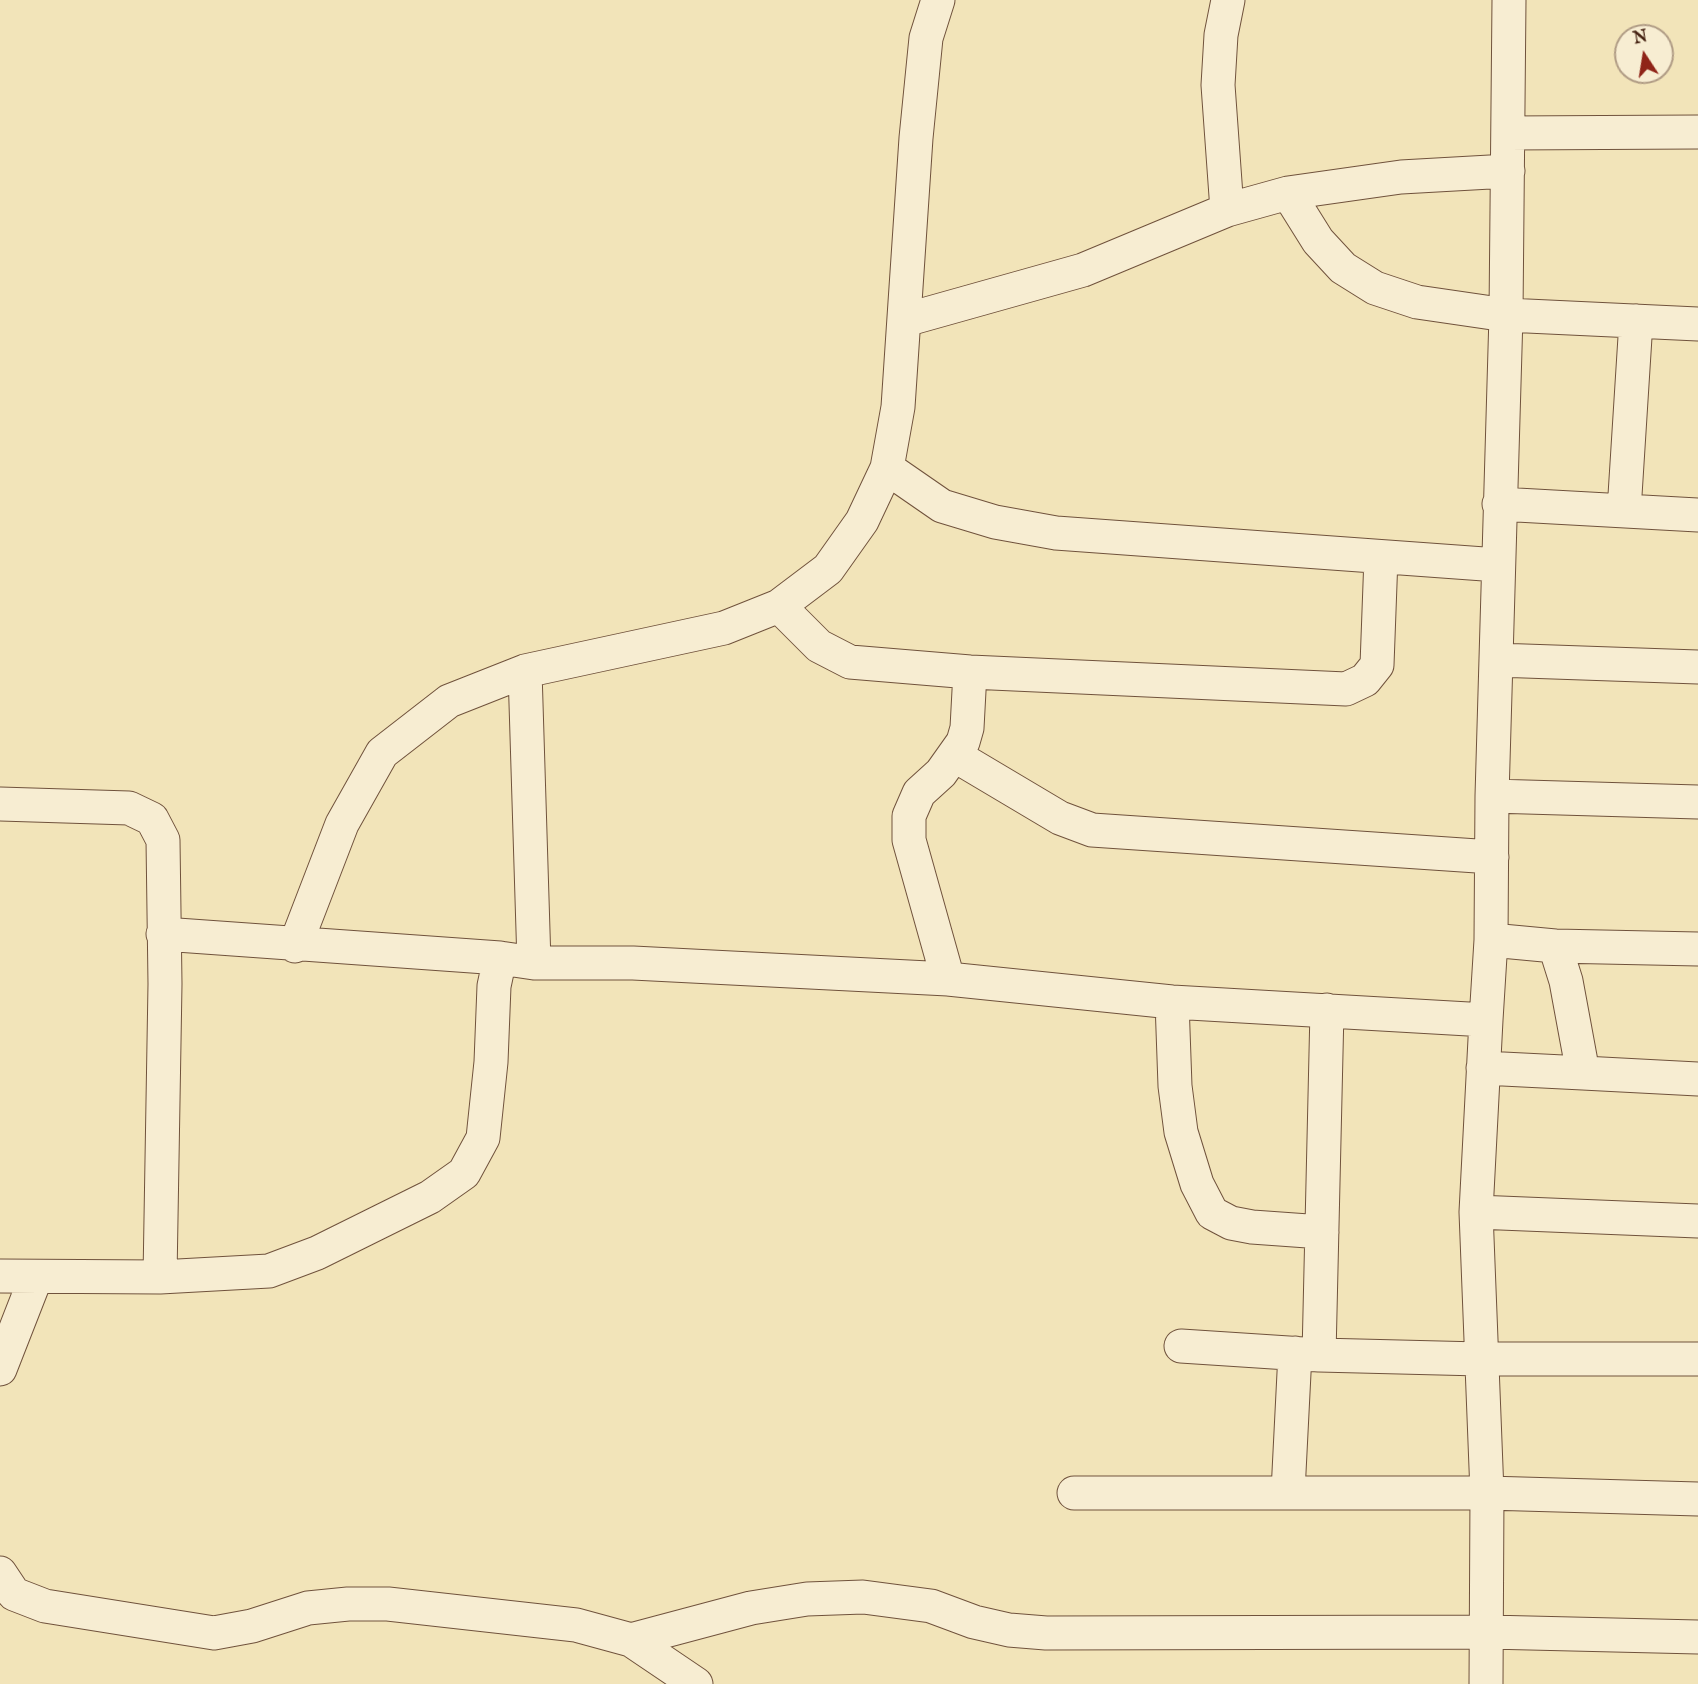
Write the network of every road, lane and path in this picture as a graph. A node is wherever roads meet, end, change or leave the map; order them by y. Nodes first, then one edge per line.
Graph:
1 (938, 0) edge
2 (1227, 0) edge
3 (1509, 0) edge
4 (1698, 132) edge
5 (1508, 133) junction
6 (1508, 171) junction
7 (1288, 193) junction
8 (1227, 210) junction
9 (1506, 315) junction
10 (905, 320) junction
11 (1636, 321) junction
12 (1698, 324) edge
13 (887, 468) junction
14 (1499, 504) junction
15 (1624, 511) junction
16 (1698, 515) edge
17 (1381, 557) junction
18 (1498, 565) junction
19 (779, 606) junction
20 (1496, 660) junction
21 (1698, 667) edge
22 (525, 671) junction
23 (970, 672) junction
24 (954, 755) junction
25 (1492, 796) junction
26 (1698, 802) edge
27 (0, 804) edge
28 (1492, 856) junction
29 (163, 934) junction
30 (1491, 940) junction
31 (295, 946) junction
32 (1555, 946) junction
33 (1698, 949) edge
34 (500, 958) junction
35 (534, 963) junction
36 (948, 979) junction
37 (1172, 1002) junction
38 (1328, 1010) junction
39 (1485, 1020) junction
40 (1483, 1068) junction
41 (1583, 1073) junction
42 (1698, 1079) edge
43 (1476, 1212) junction
44 (1698, 1221) edge
45 (1322, 1232) junction
46 (0, 1276) edge
47 (36, 1277) junction
48 (160, 1277) junction
49 (1181, 1346) dead end
50 (1307, 1354) junction
51 (1480, 1359) junction
52 (1698, 1359) edge
53 (0, 1369) edge
54 (1288, 1492) junction
55 (1074, 1493) dead end
56 (1487, 1493) junction
57 (1698, 1499) edge
58 (0, 1573) edge
59 (1488, 1632) junction
60 (1698, 1637) edge
61 (632, 1640) junction
62 (696, 1684) edge
63 (1486, 1684) edge

1 - 10 street
2 - 8 street
3 - 5 street
4 - 5 street
5 - 6 street
6 - 7 street
6 - 9 street
7 - 8 street
7 - 9 street
8 - 10 street
9 - 11 street
9 - 14 street
10 - 13 street
11 - 12 street
11 - 15 street
13 - 17 street
13 - 19 street
14 - 15 street
14 - 18 street
15 - 16 street
17 - 18 street
17 - 23 street
18 - 20 street
19 - 22 street
19 - 23 street
20 - 21 street
20 - 25 street
22 - 31 street
22 - 35 street
23 - 24 street
24 - 28 street
24 - 36 street
25 - 26 street
25 - 28 street
27 - 29 street
28 - 30 street
29 - 31 street
29 - 48 street
30 - 32 street
30 - 39 street
31 - 34 street
32 - 33 street
32 - 41 street
34 - 35 street
34 - 48 street
35 - 36 street
36 - 37 street
37 - 38 street
37 - 45 street
38 - 39 street
38 - 45 street
39 - 40 street
40 - 41 street
40 - 43 street
41 - 42 street
43 - 44 street
43 - 51 street
45 - 50 street
46 - 47 street
47 - 48 street
47 - 53 street
49 - 50 street
50 - 51 street
50 - 54 street
51 - 52 street
51 - 56 street
54 - 55 street
54 - 56 street
56 - 57 street
56 - 59 street
58 - 61 street
59 - 60 street
59 - 61 street
59 - 63 street
61 - 62 street

